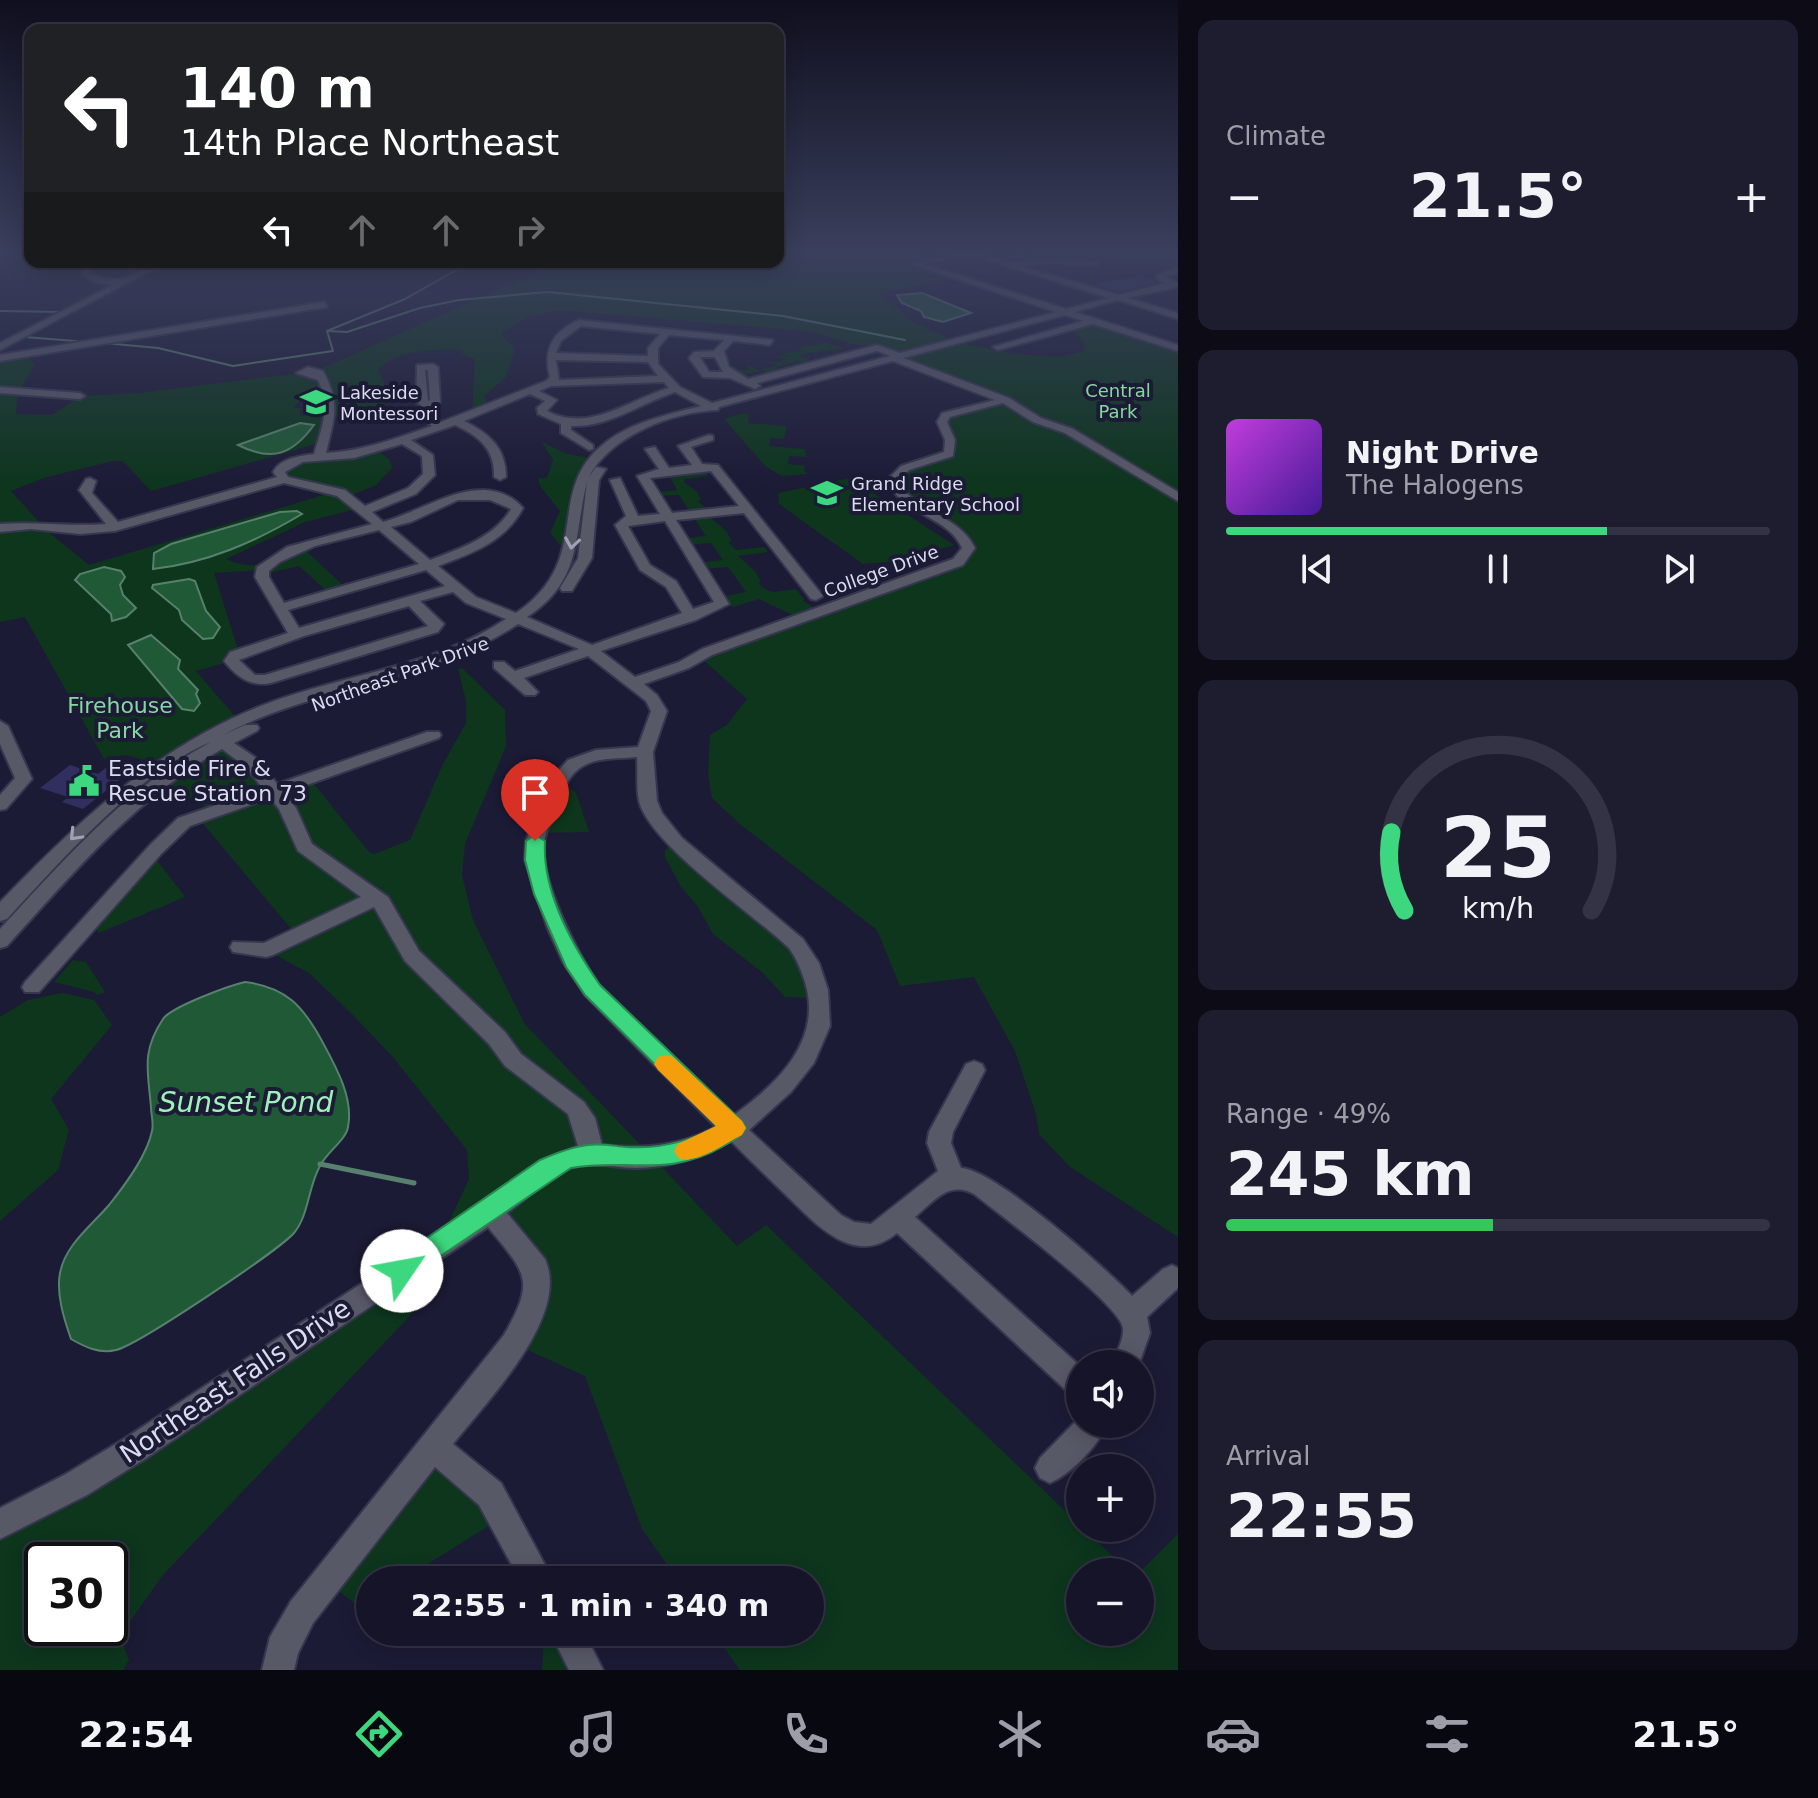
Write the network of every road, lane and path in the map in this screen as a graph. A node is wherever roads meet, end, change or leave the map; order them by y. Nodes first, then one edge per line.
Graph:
1 (33, 330) edge
2 (172, 330) edge
3 (569, 330) edge
4 (668, 330) joint
5 (1001, 330) edge
6 (1059, 330) edge
7 (1123, 330) edge
8 (566, 332) junction
9 (990, 333) junction
10 (732, 337) junction
11 (658, 340) junction
12 (1021, 341) junction
13 (770, 342) dead end
14 (0, 347) edge
15 (998, 347) dead end
16 (1178, 348) edge
17 (718, 354) junction
18 (549, 356) junction
19 (0, 358) edge
20 (898, 358) junction
21 (651, 359) junction
22 (732, 375) junction
23 (692, 376) dead end
24 (321, 378) dead end
25 (664, 379) junction
26 (549, 383) junction
27 (746, 383) junction
28 (677, 385) junction
29 (703, 385) dead end
30 (0, 390) edge
31 (531, 391) junction
32 (770, 393) junction
33 (80, 396) dead end
34 (644, 399) junction
35 (1005, 400) junction
36 (427, 404) dead end
37 (713, 408) junction
38 (672, 412) dead end
39 (453, 420) junction
40 (438, 425) junction
41 (566, 425) junction
42 (709, 438) dead end
43 (402, 439) junction
44 (589, 447) dead end
45 (651, 449) dead end
46 (319, 457) junction
47 (699, 468) junction
48 (666, 471) junction
49 (500, 477) dead end
50 (284, 479) junction
51 (616, 480) dead end
52 (90, 481) dead end
53 (1178, 497) edge
54 (748, 509) junction
55 (364, 511) junction
56 (666, 517) junction
57 (630, 521) junction
58 (382, 526) junction
59 (115, 527) junction
60 (0, 528) edge
61 (429, 565) junction
62 (455, 587) junction
63 (816, 596) dead end
64 (411, 601) junction
65 (280, 608) junction
66 (691, 617) junction
67 (522, 620) junction
68 (300, 633) junction
69 (592, 650) junction
70 (499, 665) dead end
71 (313, 666) junction
72 (513, 677) junction
73 (633, 683) junction
74 (336, 692) junction
75 (530, 692) dead end
76 (0, 726) edge
77 (433, 735) dead end
78 (216, 737) junction
79 (645, 752) junction
80 (273, 790) junction
81 (0, 805) edge
82 (376, 898) junction
83 (0, 914) edge
84 (0, 941) edge
85 (240, 947) dead end
86 (32, 987) dead end
87 (974, 1070) dead end
88 (734, 1128) junction
89 (592, 1154) junction
90 (953, 1178) junction
91 (490, 1211) junction
92 (898, 1218) junction
93 (1172, 1277) dead end
94 (1132, 1313) junction
95 (1131, 1350) edge
96 (1066, 1371) edge
97 (1079, 1438) edge
98 (433, 1447) junction
99 (1050, 1468) dead end
100 (0, 1524) edge
101 (529, 1566) edge
102 (574, 1646) edge
103 (278, 1670) edge
104 (587, 1670) edge

1 - 14 street
2 - 19 street
3 - 8 street
4 - 10 street
4 - 11 street
5 - 9 street, Northeast Park Drive
6 - 12 street
7 - 16 street
8 - 11 street
8 - 18 street
9 - 12 street
9 - 20 street, Northeast Park Drive
10 - 13 street
10 - 17 street
11 - 21 street
12 - 15 street
17 - 22 street
17 - 22 street
18 - 21 street
18 - 26 street
20 - 27 street
20 - 32 street, Northeast Park Drive
20 - 35 street
21 - 25 street
22 - 27 street
23 - 29 street
24 - 46 street
25 - 26 street
25 - 28 street
26 - 31 street
27 - 32 street
28 - 34 street
28 - 37 street
30 - 33 street
31 - 39 street
31 - 41 street
32 - 37 street, Northeast Park Drive
34 - 38 street
34 - 41 street
35 - 53 street
35 - 73 street, College Drive
36 - 40 street
37 - 67 street, Northeast Park Drive
39 - 40 street
39 - 49 street
40 - 43 street
41 - 44 street
42 - 47 street
43 - 46 street
43 - 55 street
45 - 48 street
46 - 50 street
47 - 48 street
47 - 54 street
48 - 56 street
50 - 55 street
50 - 59 street
51 - 57 street
52 - 59 street
54 - 56 street
54 - 63 street
55 - 58 street
56 - 57 street
56 - 66 street
57 - 66 street
58 - 61 street
58 - 61 street
58 - 65 street
59 - 60 street
61 - 62 street
61 - 65 street
62 - 64 street
62 - 67 street
64 - 68 street
64 - 71 street
65 - 68 street
66 - 69 street
67 - 69 street
67 - 74 street, Northeast Park Drive
68 - 71 street
69 - 72 street
69 - 73 street
70 - 72 street
71 - 74 street
72 - 75 street
73 - 79 street, Northeast Falls Drive
74 - 78 street, Northeast Park Drive
76 - 81 street
77 - 80 street
78 - 80 street
78 -> 83 street, Northeast Park Drive
78 - 84 street, Northeast Park Drive
79 - 88 street, Northeast Falls Drive
79 - 88 street
80 - 82 street
80 - 86 street
82 - 85 street
82 - 89 street
87 - 90 street
88 - 89 street, Northeast Falls Drive
88 - 92 street
89 - 91 street, Northeast Falls Drive
90 - 92 street
90 - 94 street
91 - 98 street
91 - 100 street, Northeast Falls Drive
92 - 96 street
93 - 94 street
94 - 95 street
97 - 99 street
98 - 101 street
98 - 103 street
102 - 104 street

